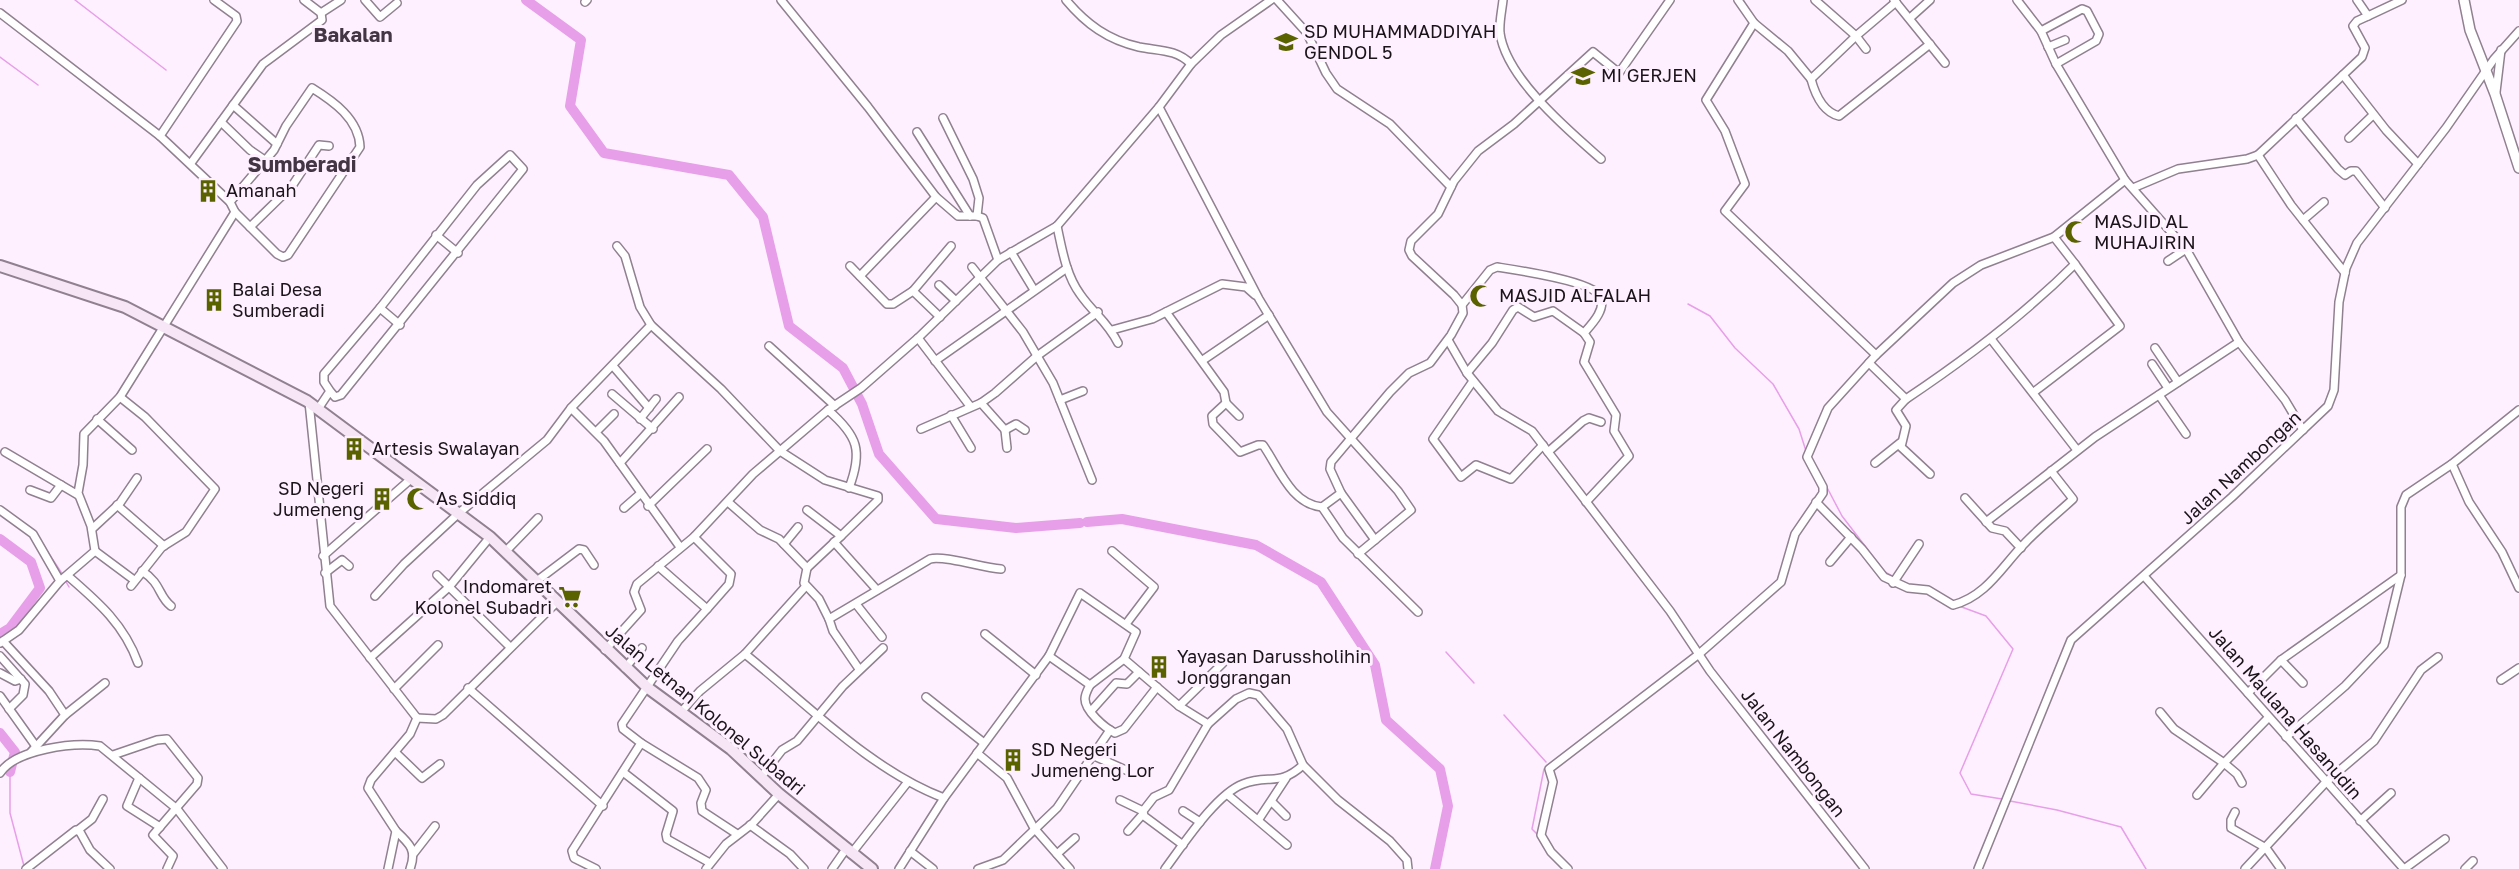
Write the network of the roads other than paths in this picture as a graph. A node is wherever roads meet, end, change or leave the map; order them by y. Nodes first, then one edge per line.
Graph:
1 (214, 0) edge
2 (304, 0) edge
3 (340, 0) edge
4 (365, 0) edge
5 (780, 0) edge
6 (1066, 0) edge
7 (1271, 0) edge
8 (1277, 0) edge
9 (1503, 0) edge
10 (1670, 0) edge
11 (1738, 0) edge
12 (1815, 0) edge
13 (1930, 0) edge
14 (2017, 0) edge
15 (2357, 0) edge
16 (2402, 0) edge
17 (2463, 0) edge
18 (1895, 1) edge
19 (397, 3) dead end
20 (0, 13) edge
21 (321, 13) junction
22 (2368, 16) junction
23 (1910, 18) junction
24 (1754, 22) junction
25 (2041, 31) junction
26 (2519, 31) edge
27 (1856, 36) junction
28 (2065, 40) dead end
29 (1930, 44) junction
30 (2048, 47) junction
31 (1866, 49) dead end
32 (2501, 50) junction
33 (1945, 63) dead end
34 (1191, 64) junction
35 (2056, 64) junction
36 (2485, 70) junction
37 (2343, 75) junction
38 (1811, 80) junction
39 (2495, 94) junction
40 (1539, 101) junction
41 (233, 105) junction
42 (1159, 107) junction
43 (2373, 115) junction
44 (943, 118) dead end
45 (2296, 118) junction
46 (221, 122) junction
47 (917, 132) dead end
48 (160, 136) junction
49 (2349, 138) dead end
50 (277, 144) junction
51 (329, 147) dead end
52 (2258, 155) junction
53 (1601, 159) dead end
54 (266, 161) junction
55 (191, 163) junction
56 (2418, 164) junction
57 (2518, 165) edge
58 (2125, 180) junction
59 (1452, 187) junction
60 (2133, 188) junction
61 (936, 197) junction
62 (230, 202) junction
63 (2324, 202) dead end
64 (2385, 208) junction
65 (235, 212) junction
66 (974, 216) junction
67 (2303, 220) junction
68 (1057, 226) junction
69 (250, 227) junction
70 (436, 235) junction
71 (2054, 237) junction
72 (617, 246) dead end
73 (951, 246) dead end
74 (2186, 249) junction
75 (1011, 252) junction
76 (458, 253) junction
77 (998, 260) junction
78 (2168, 261) dead end
79 (2075, 264) junction
80 (0, 266) edge
81 (850, 266) dead end
82 (972, 267) dead end
83 (1067, 268) junction
84 (2345, 273) junction
85 (860, 276) junction
86 (981, 278) junction
87 (939, 285) dead end
88 (1034, 290) junction
89 (913, 291) junction
90 (1259, 299) junction
91 (956, 301) junction
92 (1462, 305) junction
93 (380, 308) junction
94 (1007, 311) junction
95 (1098, 312) junction
96 (1166, 312) junction
97 (1269, 315) junction
98 (940, 317) junction
99 (163, 324) junction
100 (400, 325) junction
101 (651, 325) junction
102 (1112, 330) junction
103 (1584, 333) junction
104 (918, 338) junction
105 (1991, 339) junction
106 (1448, 340) junction
107 (2240, 342) junction
108 (1118, 343) dead end
109 (769, 346) dead end
110 (2155, 348) dead end
111 (1876, 355) junction
112 (1037, 356) junction
113 (1203, 360) junction
114 (935, 361) junction
115 (1869, 363) junction
116 (2152, 364) dead end
117 (613, 366) junction
118 (1467, 373) junction
119 (1473, 381) junction
120 (2178, 382) junction
121 (2169, 388) junction
122 (330, 391) junction
123 (1083, 391) dead end
124 (2034, 393) junction
125 (612, 394) dead end
126 (2159, 395) junction
127 (679, 397) dead end
128 (120, 398) junction
129 (656, 399) dead end
130 (1906, 399) junction
131 (1060, 400) junction
132 (981, 403) junction
133 (1226, 403) junction
134 (313, 405) junction
135 (835, 406) junction
136 (970, 406) junction
137 (571, 408) junction
138 (649, 408) junction
139 (828, 410) junction
140 (2519, 410) edge
141 (614, 414) dead end
142 (951, 415) junction
143 (1239, 416) dead end
144 (97, 419) junction
145 (640, 419) junction
146 (1601, 422) dead end
147 (652, 429) junction
148 (921, 429) dead end
149 (1005, 430) junction
150 (1025, 430) dead end
151 (2303, 430) junction
152 (596, 432) junction
153 (2186, 434) dead end
154 (1352, 437) junction
155 (1900, 443) junction
156 (971, 448) dead end
157 (1007, 448) dead end
158 (1545, 448) junction
159 (707, 449) dead end
160 (132, 450) dead end
161 (2077, 450) junction
162 (780, 451) junction
163 (5, 452) dead end
164 (620, 463) junction
165 (1875, 463) dead end
166 (2452, 464) junction
167 (2050, 471) junction
168 (1930, 474) dead end
169 (137, 478) dead end
170 (412, 478) junction
171 (1092, 480) dead end
172 (61, 485) junction
173 (849, 488) junction
174 (30, 490) dead end
175 (1341, 493) junction
176 (640, 494) junction
177 (78, 495) junction
178 (1965, 498) dead end
179 (728, 502) junction
180 (1586, 502) junction
181 (1816, 502) junction
182 (117, 506) junction
183 (648, 506) junction
184 (1322, 507) junction
185 (624, 508) dead end
186 (0, 510) edge
187 (807, 510) dead end
188 (459, 513) junction
189 (538, 518) dead end
190 (1986, 522) junction
191 (798, 527) dead end
192 (92, 529) junction
193 (841, 536) junction
194 (490, 537) junction
195 (694, 537) junction
196 (1851, 537) junction
197 (1375, 540) junction
198 (834, 542) junction
199 (784, 544) junction
200 (1919, 544) dead end
201 (164, 546) junction
202 (680, 547) junction
203 (2021, 548) junction
204 (506, 550) junction
205 (95, 551) junction
206 (1112, 551) dead end
207 (1358, 554) junction
208 (323, 556) junction
209 (1830, 562) dead end
210 (349, 566) dead end
211 (594, 566) dead end
212 (658, 566) junction
213 (807, 568) junction
214 (1001, 569) dead end
215 (142, 571) junction
216 (325, 573) junction
217 (437, 575) dead end
218 (2144, 576) junction
219 (2401, 576) junction
220 (64, 578) junction
221 (538, 580) junction
222 (1893, 583) junction
223 (806, 586) junction
224 (449, 587) junction
225 (2519, 588) edge
226 (877, 590) junction
227 (375, 596) dead end
228 (557, 602) junction
229 (856, 604) junction
230 (171, 606) dead end
231 (708, 609) junction
232 (1418, 612) dead end
233 (829, 619) junction
234 (1126, 624) junction
235 (985, 634) dead end
236 (882, 637) dead end
237 (2, 642) edge
238 (438, 645) dead end
239 (510, 647) junction
240 (642, 648) dead end
241 (883, 648) dead end
242 (605, 650) junction
243 (745, 654) junction
244 (1699, 654) junction
245 (0, 656) edge
246 (1049, 656) junction
247 (2438, 657) dead end
248 (370, 658) junction
249 (1124, 659) junction
250 (2281, 660) junction
251 (138, 663) dead end
252 (1223, 663) dead end
253 (625, 668) junction
254 (2519, 668) edge
255 (859, 669) junction
256 (1139, 672) junction
257 (0, 673) edge
258 (1036, 675) junction
259 (21, 678) junction
260 (2501, 680) dead end
261 (105, 683) dead end
262 (2303, 683) dead end
263 (1090, 685) junction
264 (1158, 687) junction
265 (468, 688) junction
266 (648, 688) junction
267 (394, 689) junction
268 (2247, 693) junction
269 (0, 696) edge
270 (926, 697) dead end
271 (1179, 705) junction
272 (9, 709) junction
273 (1091, 711) junction
274 (681, 712) junction
275 (2160, 712) dead end
276 (818, 714) junction
277 (65, 715) junction
278 (417, 718) junction
279 (2268, 718) junction
280 (1208, 724) junction
281 (1110, 730) junction
282 (2286, 737) junction
283 (984, 742) junction
284 (641, 743) junction
285 (33, 749) junction
286 (395, 752) junction
287 (977, 753) junction
288 (113, 755) junction
289 (1092, 755) junction
290 (0, 756) edge
291 (2224, 763) junction
292 (6, 764) junction
293 (440, 764) dead end
294 (1303, 765) junction
295 (1128, 771) dead end
296 (0, 772) edge
297 (624, 772) junction
298 (760, 777) junction
299 (139, 778) junction
300 (1286, 778) junction
301 (2326, 782) junction
302 (907, 783) junction
303 (2242, 783) dead end
304 (779, 794) junction
305 (2391, 794) dead end
306 (1228, 795) junction
307 (2197, 795) dead end
308 (944, 798) junction
309 (103, 799) dead end
310 (1120, 800) dead end
311 (1272, 802) junction
312 (603, 806) junction
313 (177, 809) junction
314 (1183, 811) dead end
315 (1143, 812) junction
316 (2235, 812) dead end
317 (1286, 816) dead end
318 (1259, 819) junction
319 (2360, 821) junction
320 (1200, 822) junction
321 (750, 825) junction
322 (435, 826) dead end
323 (160, 827) junction
324 (81, 828) junction
325 (1034, 828) junction
326 (396, 831) junction
327 (1128, 831) dead end
328 (737, 834) junction
329 (1075, 838) dead end
330 (2445, 839) dead end
331 (1183, 845) junction
332 (1287, 845) dead end
333 (2266, 848) junction
334 (848, 851) junction
335 (910, 851) junction
336 (414, 852) junction
337 (1057, 854) junction
338 (2473, 861) dead end
339 (708, 866) edge
340 (2400, 867) edge
341 (26, 869) edge
342 (110, 869) edge
343 (167, 869) edge
344 (223, 869) edge
345 (388, 869) edge
346 (410, 869) edge
347 (597, 869) edge
348 (804, 869) edge
349 (832, 869) edge
350 (872, 869) edge
351 (899, 869) edge
352 (933, 869) edge
353 (978, 869) edge
354 (1070, 869) edge
355 (1165, 869) edge
356 (1408, 869) edge
357 (1568, 869) edge
358 (1865, 869) edge
359 (1978, 869) edge
360 (2245, 869) edge
361 (2281, 869) edge
362 (2465, 869) edge

1 - 48 street
2 - 21 street
3 - 21 street
4 - 19 street
5 - 61 street
6 - 34 street
7 - 34 street
8 - 59 street
9 - 40 street
10 - 40 street
11 - 24 street
12 - 27 street
13 - 23 street
14 - 25 street
15 - 22 street
16 - 22 street
17 - 36 street
18 - 23 street
18 - 27 street
20 - 48 street
21 - 41 street
22 - 37 street
23 - 29 street
24 - 38 street
24 - 111 street
25 - 30 street
25 - 35 street
26 - 32 street, Jalan Nambongan
27 - 31 street
27 - 38 street
28 - 30 street
29 - 33 street
29 - 38 street
30 - 35 street
32 - 36 street, Jalan Nambongan
32 - 39 street
34 - 42 street
35 - 58 street
36 - 39 street
36 - 56 street, Jalan Nambongan
37 - 43 street
37 - 45 street
39 - 57 street
40 - 53 street
40 - 59 street
41 - 46 street
41 - 50 street
42 - 68 street
42 - 90 street
43 - 49 street
43 - 56 street
44 - 66 street
45 - 52 street
45 - 64 street
46 - 54 street
46 - 55 street
47 - 66 street
48 - 55 street
50 - 54 street
50 - 69 street
51 - 69 street
52 - 60 street
52 - 67 street
54 - 62 street
55 - 62 street
56 - 64 street, Jalan Nambongan
58 - 60 street
58 - 71 street
59 - 92 street
60 - 74 street
61 - 66 street
61 - 85 street
62 - 65 street
63 - 67 street
64 - 84 street, Jalan Nambongan
65 - 69 street
65 - 99 street
66 - 77 street
67 - 84 street
68 - 75 street
68 - 83 street
70 - 76 street
70 - 76 street
70 - 93 street
71 - 79 street
71 - 111 street
72 - 101 street
73 - 89 street
74 - 78 street
74 - 107 street
75 - 77 street
75 - 88 street
76 - 100 street
77 - 86 street
79 - 105 street
79 - 124 street
80 - 99 main road, Jalan Letnan Kolonel Subadri
81 - 85 street
82 - 86 street
83 - 88 street
83 - 95 street
84 - 151 street, Jalan Nambongan
85 - 89 street
86 - 91 street
86 - 94 street
87 - 91 street
88 - 94 street
89 - 98 street
90 - 96 street
90 - 97 street
91 - 98 street
92 - 103 street
92 - 106 street
93 - 100 street
93 - 122 street
94 - 112 street
94 - 114 street
95 - 102 street
95 - 112 street
96 - 102 street
96 - 113 street
97 - 113 street
97 - 154 street
98 - 104 street
99 - 128 street
99 - 134 main road, Jalan Letnan Kolonel Subadri
100 - 122 street
101 - 117 street
101 - 162 street
102 - 108 street
103 - 118 street
103 - 180 street
104 - 114 street
104 - 135 street
105 - 124 street
105 - 130 street
106 - 118 street, Jalan Nambongan
106 - 154 street
107 - 120 street
107 - 151 street
109 - 135 street
110 - 120 street
111 - 115 street
112 - 131 street
112 - 132 street
113 - 133 street
114 - 136 street
115 - 130 street
115 - 181 street
116 - 121 street
117 - 137 street
117 - 138 street
118 - 119 street, Jalan Nambongan
119 - 158 street, Jalan Nambongan
119 - 158 street
120 - 121 street
121 - 126 street
122 - 134 street
123 - 131 street
124 - 161 street
125 - 145 street
126 - 153 street
126 - 161 street
127 - 147 street
128 - 144 street
128 - 201 street
129 - 138 street
130 - 155 street
131 - 171 street
132 - 136 street
132 - 149 street
133 - 143 street
133 - 184 street
134 - 170 main road, Jalan Letnan Kolonel Subadri
134 - 208 street
135 - 139 street
136 - 142 street
137 - 152 street
137 - 188 street
138 - 145 street
139 - 162 street
139 - 173 street
140 - 166 street
141 - 152 street
142 - 148 street
142 - 156 street
144 - 160 street
144 - 177 street
145 - 147 street
146 - 158 street
147 - 164 street
149 - 150 street
149 - 157 street
151 - 218 street, Jalan Nambongan
152 - 164 street
154 - 175 street
154 - 197 street
155 - 165 street
155 - 168 street
158 - 180 street, Jalan Nambongan
159 - 183 street
161 - 167 street
162 - 173 street
162 - 179 street
163 - 172 street
164 - 176 street
166 - 219 street
166 - 225 street
167 - 190 street
167 - 203 street
169 - 182 street
170 - 188 main road, Jalan Letnan Kolonel Subadri
170 - 208 street
172 - 174 street
172 - 177 street
173 - 193 street
175 - 184 street
175 - 197 street
176 - 183 street
176 - 185 street
177 - 192 street
178 - 190 street
179 - 195 street
179 - 199 street
180 - 244 street, Jalan Nambongan
181 - 196 street
181 - 244 street
182 - 192 street
182 - 201 street
183 - 202 street
184 - 207 street
186 - 220 street
187 - 193 street
188 - 194 main road, Jalan Letnan Kolonel Subadri
188 - 227 street
189 - 204 street
190 - 203 street
191 - 199 street
192 - 205 street
193 - 198 street
194 - 204 main road, Jalan Letnan Kolonel Subadri
194 - 224 street
195 - 202 street
195 - 231 street
196 - 209 street
196 - 222 street
197 - 207 street
198 - 213 street
198 - 226 street
199 - 213 street
200 - 222 street
201 - 215 street
202 - 212 street
203 - 222 street
204 - 221 main road, Jalan Letnan Kolonel Subadri
205 - 215 street
205 - 220 street
206 - 234 street
207 - 232 street
208 - 216 street
210 - 216 street
211 - 221 street
212 - 231 street
212 - 242 street
213 - 223 street
214 - 226 street
215 - 230 street
216 - 248 street
217 - 224 street
218 - 268 street, Jalan Maulana Hasanudin
218 - 359 street, Jalan Nambongan
219 - 250 street
219 - 282 street
220 - 237 street
220 - 251 street
221 - 228 main road, Jalan Letnan Kolonel Subadri
223 - 233 street
223 - 243 street
224 - 239 street
224 - 248 street
226 - 229 street
228 - 239 street
228 - 242 main road, Jalan Letnan Kolonel Subadri
229 - 233 street
229 - 236 street
231 - 266 street
233 - 255 street
234 - 246 street
234 - 249 street
235 - 258 street
237 - 277 street
238 - 267 street
239 - 265 street
240 - 253 street
241 - 255 street
242 - 253 main road, Jalan Letnan Kolonel Subadri
243 - 274 street
243 - 276 street
244 - 357 street
244 - 358 street, Jalan Nambongan
245 - 259 street
246 - 258 street
246 - 263 street
247 - 301 street
248 - 267 street
249 - 256 street
249 - 263 street
250 - 262 street
250 - 268 street
252 - 271 street
253 - 266 main road, Jalan Letnan Kolonel Subadri
254 - 260 street
255 - 276 street
256 - 264 street
256 - 273 street
257 - 259 street
258 - 283 street
259 - 272 street
261 - 277 street
263 - 273 street
264 - 271 street
264 - 281 street
265 - 278 street
265 - 312 street
266 - 274 main road, Jalan Letnan Kolonel Subadri
266 - 284 street
267 - 278 street
268 - 279 street, Jalan Maulana Hasanudin
269 - 272 street
270 - 283 street
271 - 280 street
272 - 285 street
273 - 281 street
274 - 298 main road, Jalan Letnan Kolonel Subadri
275 - 291 street
276 - 298 street
276 - 302 street
277 - 285 street
278 - 286 street
279 - 282 street, Jalan Maulana Hasanudin
279 - 291 street
280 - 294 street
280 - 315 street
281 - 289 street
282 - 301 street, Jalan Maulana Hasanudin
283 - 287 street
284 - 297 street
284 - 328 street
285 - 288 street
285 - 292 street
286 - 293 street
286 - 326 street
287 - 308 street
287 - 325 street
288 - 299 street
288 - 313 street
289 - 295 street
289 - 325 street
290 - 292 street
291 - 303 street
291 - 307 street
292 - 296 street
294 - 300 street
294 - 356 street
297 - 312 street
297 - 339 street
298 - 304 main road, Jalan Letnan Kolonel Subadri
299 - 313 street
299 - 323 street
300 - 306 street
300 - 311 street
301 - 319 street, Jalan Maulana Hasanudin
301 - 333 street
302 - 308 street
302 - 334 street
304 - 321 street
304 - 334 main road, Jalan Letnan Kolonel Subadri
305 - 319 street
306 - 318 street
306 - 320 street
308 - 335 street
309 - 324 street
310 - 315 street
311 - 317 street
311 - 318 street
312 - 347 street
313 - 323 street
313 - 344 street
314 - 320 street
315 - 327 street
315 - 331 street
316 - 333 street
318 - 332 street
319 - 340 street, Jalan Maulana Hasanudin
320 - 331 street
321 - 328 street
321 - 348 street
322 - 336 street
323 - 343 street
324 - 341 street
324 - 342 street
325 - 337 street
325 - 353 street
326 - 336 street
326 - 345 street
328 - 339 street
329 - 337 street
330 - 340 street
331 - 355 street
333 - 360 street
333 - 361 street
334 - 349 street
334 - 350 main road, Jalan Letnan Kolonel Subadri
335 - 351 street
335 - 352 street
336 - 346 street
337 - 354 street
338 - 362 street

